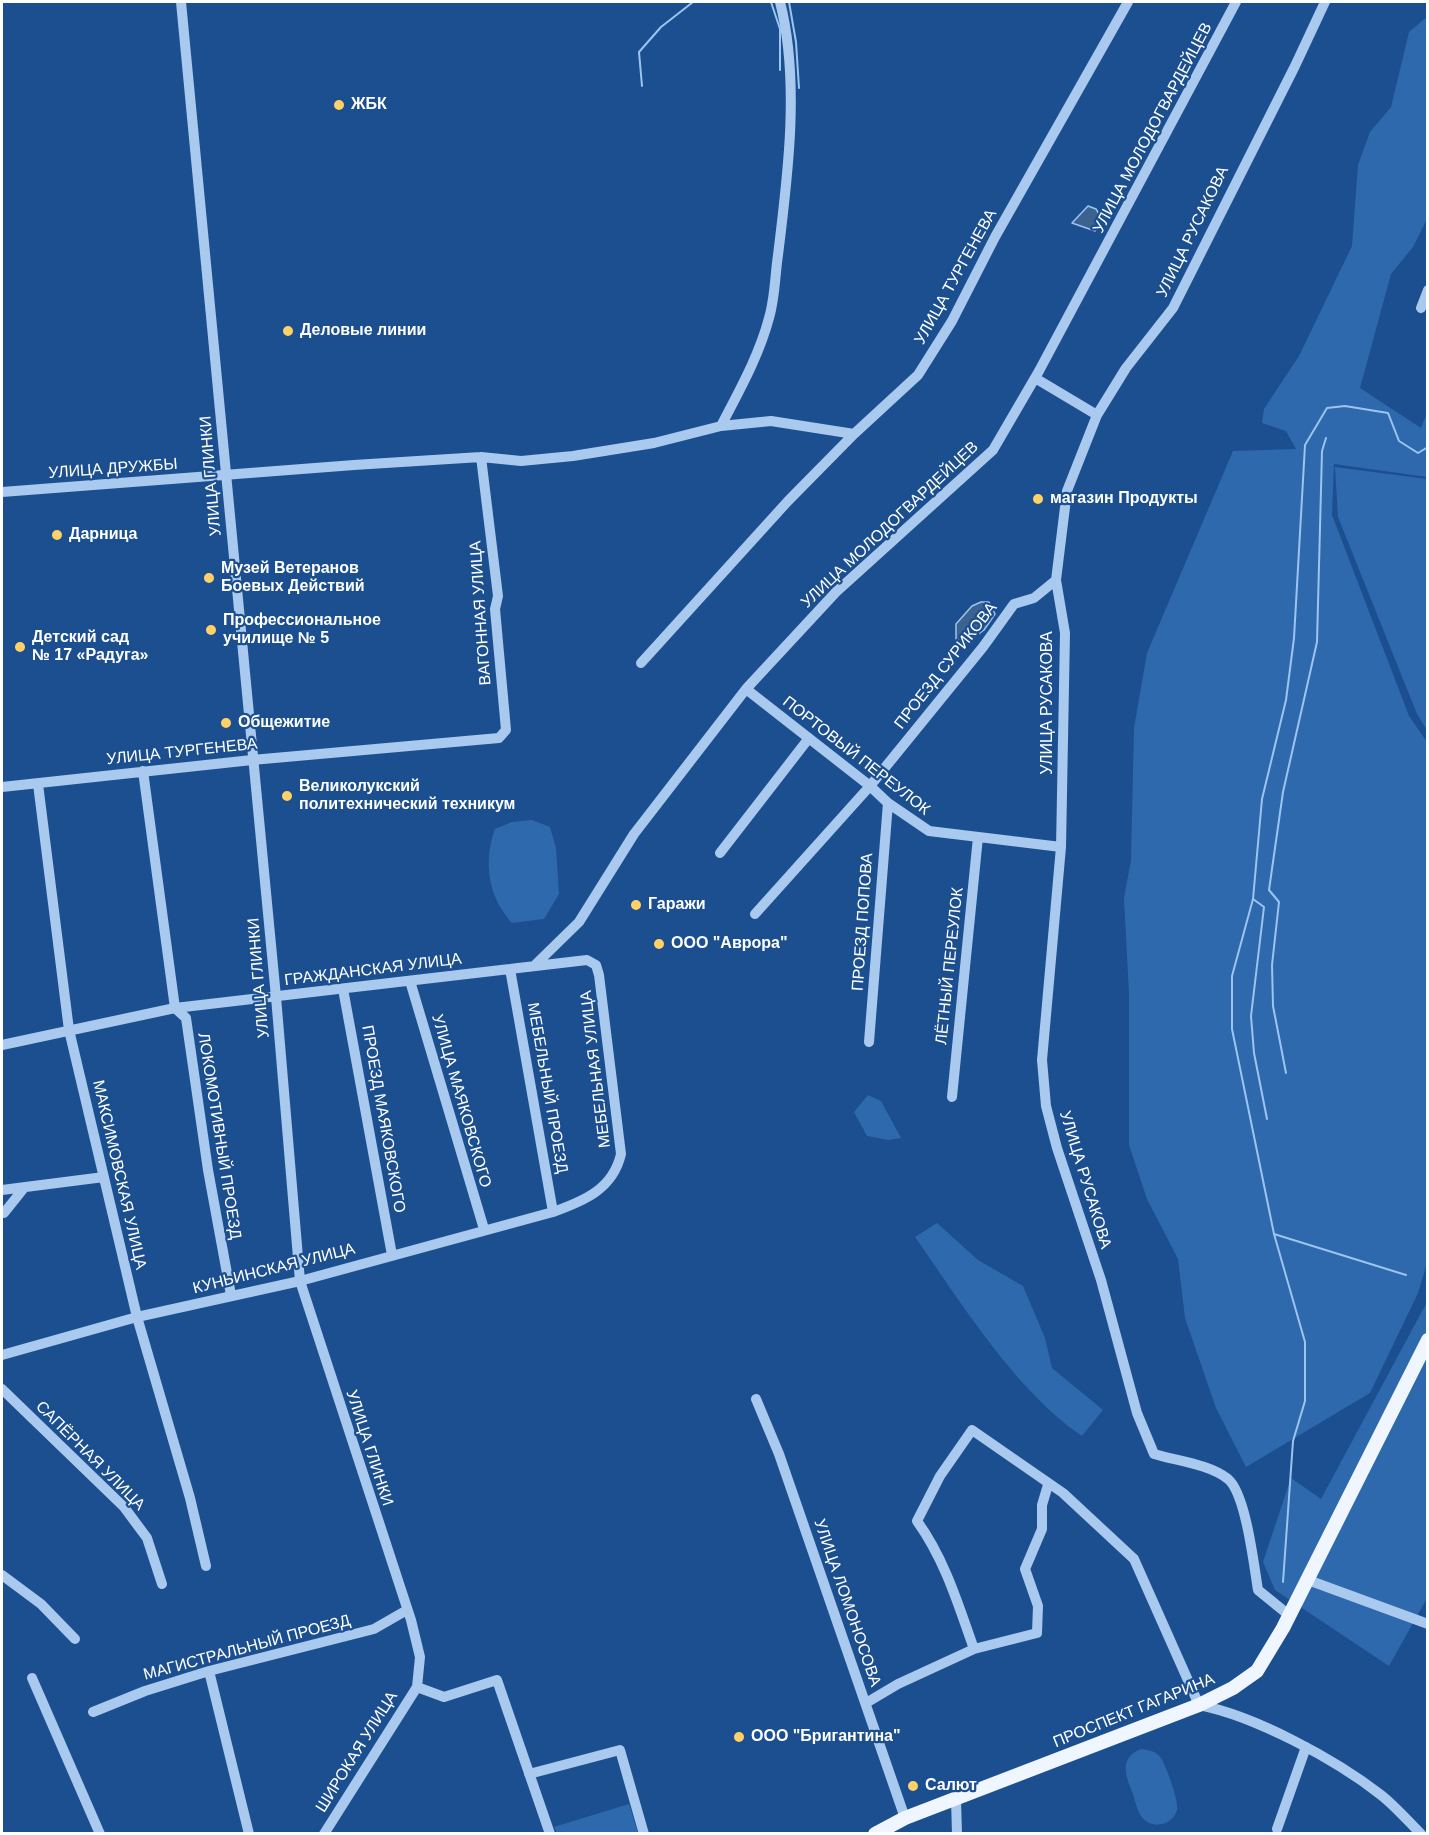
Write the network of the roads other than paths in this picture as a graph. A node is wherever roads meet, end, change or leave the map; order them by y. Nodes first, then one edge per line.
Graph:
1 (182, 2) edge
2 (780, 2) edge
3 (1128, 2) edge
4 (1236, 2) edge
5 (1324, 2) edge
6 (1428, 290) edge
7 (1421, 308) dead end
8 (1035, 378) junction
9 (1097, 414) junction
10 (721, 426) junction
11 (854, 434) junction
12 (481, 457) junction
13 (226, 475) junction
14 (2, 492) edge
15 (1056, 580) junction
16 (641, 663) dead end
17 (746, 688) junction
18 (506, 730) joint
19 (809, 738) junction
20 (252, 760) junction
21 (143, 771) junction
22 (38, 784) junction
23 (870, 786) junction
24 (2, 787) edge
25 (888, 803) junction
26 (978, 837) junction
27 (1061, 848) junction
28 (720, 853) dead end
29 (755, 914) dead end
30 (536, 964) junction
31 (596, 965) joint
32 (510, 969) junction
33 (410, 981) junction
34 (343, 989) junction
35 (276, 997) junction
36 (175, 1008) junction
37 (69, 1030) junction
38 (869, 1042) dead end
39 (2, 1045) edge
40 (952, 1098) dead end
41 (618, 1169) joint
42 (104, 1177) junction
43 (24, 1188) junction
44 (2, 1190) edge
45 (553, 1212) junction
46 (4, 1213) dead end
47 (484, 1229) junction
48 (392, 1255) junction
49 (300, 1281) junction
50 (231, 1295) junction
51 (137, 1317) junction
52 (1428, 1340) edge
53 (2, 1355) edge
54 (2, 1389) edge
55 (756, 1399) dead end
56 (1048, 1485) junction
57 (206, 1566) dead end
58 (2, 1575) edge
59 (1308, 1580) junction
60 (162, 1584) dead end
61 (407, 1610) junction
62 (1290, 1616) junction
63 (1428, 1624) edge
64 (75, 1639) dead end
65 (974, 1649) junction
66 (209, 1671) junction
67 (32, 1678) dead end
68 (417, 1687) junction
69 (866, 1703) junction
70 (1199, 1705) junction
71 (93, 1712) dead end
72 (1306, 1747) junction
73 (530, 1774) junction
74 (956, 1799) junction
75 (905, 1818) junction
76 (1277, 1829) dead end
77 (100, 1833) edge
78 (249, 1833) edge
79 (324, 1833) edge
80 (550, 1833) edge
81 (644, 1833) edge
82 (875, 1833) edge
83 (957, 1833) edge
84 (1421, 1833) edge

1 - 13 street, УЛИЦА ГЛИНКИ
2 - 10 street
3 - 11 street, УЛИЦА ТУРГЕНЕВА
4 - 8 street, УЛИЦА МОЛОДОГВАРДЕЙЦЕВ
5 - 9 street, УЛИЦА РУСАКОВА
6 - 7 street
8 - 9 street
8 - 17 street, УЛИЦА МОЛОДОГВАРДЕЙЦЕВ
9 - 15 street, УЛИЦА РУСАКОВА
10 - 11 street, УЛИЦА ДРУЖБЫ
10 - 12 street, УЛИЦА ДРУЖБЫ
11 - 16 street, УЛИЦА ТУРГЕНЕВА
12 - 13 street, УЛИЦА ДРУЖБЫ
12 - 18 street, ВАГОННАЯ УЛИЦА
13 - 14 street, УЛИЦА ДРУЖБЫ
13 - 20 street, УЛИЦА ГЛИНКИ
15 - 23 street, ПРОЕЗД СУРИКОВА
15 - 27 street, УЛИЦА РУСАКОВА
17 - 19 street, ПОРТОВЫЙ ПЕРЕУЛОК
17 - 30 street, УЛИЦА МОЛОДОГВАРДЕЙЦЕВ
18 - 20 street, УЛИЦА ТУРГЕНЕВА
19 - 23 street, ПОРТОВЫЙ ПЕРЕУЛОК
19 - 28 street
20 - 21 street, УЛИЦА ТУРГЕНЕВА
20 - 35 street, УЛИЦА ГЛИНКИ
21 - 22 street, УЛИЦА ТУРГЕНЕВА
21 - 36 street, ЛОКОМОТИВНЫЙ ПРОЕЗД
22 - 24 street, УЛИЦА ТУРГЕНЕВА
22 - 37 street, МАКСИМОВСКАЯ УЛИЦА
23 - 25 street, ПОРТОВЫЙ ПЕРЕУЛОК
23 - 29 street
25 - 26 street, ПОРТОВЫЙ ПЕРЕУЛОК
25 - 38 street, ПРОЕЗД ПОПОВА
26 - 27 street, ПОРТОВЫЙ ПЕРЕУЛОК
26 - 40 street, ЛЁТНЫЙ ПЕРЕУЛОК
27 - 62 street, УЛИЦА РУСАКОВА
30 - 31 street, ГРАЖДАНСКАЯ УЛИЦА
30 - 32 street, ГРАЖДАНСКАЯ УЛИЦА
31 - 41 street, МЕБЕЛЬНАЯ УЛИЦА
32 - 33 street, ГРАЖДАНСКАЯ УЛИЦА
32 - 45 street, МЕБЕЛЬНЫЙ ПРОЕЗД
33 - 34 street, ГРАЖДАНСКАЯ УЛИЦА
33 - 47 street, УЛИЦА МАЯКОВСКОГО
34 - 35 street, ГРАЖДАНСКАЯ УЛИЦА
34 - 48 street, ПРОЕЗД МАЯКОВСКОГО
35 - 36 street, ГРАЖДАНСКАЯ УЛИЦА
35 - 49 street, УЛИЦА ГЛИНКИ
36 - 37 street, ГРАЖДАНСКАЯ УЛИЦА
36 - 50 street, ЛОКОМОТИВНЫЙ ПРОЕЗД
37 - 39 street, ГРАЖДАНСКАЯ УЛИЦА
37 - 42 street, МАКСИМОВСКАЯ УЛИЦА
41 - 45 street, КУНЬИНСКАЯ УЛИЦА
42 - 43 street
42 - 51 street, МАКСИМОВСКАЯ УЛИЦА
43 - 44 street
43 - 46 street
45 - 47 street, КУНЬИНСКАЯ УЛИЦА
47 - 48 street, КУНЬИНСКАЯ УЛИЦА
48 - 49 street, КУНЬИНСКАЯ УЛИЦА
49 - 50 street, КУНЬИНСКАЯ УЛИЦА
49 - 61 street, УЛИЦА ГЛИНКИ
50 - 51 street, КУНЬИНСКАЯ УЛИЦА
51 - 53 street, КУНЬИНСКАЯ УЛИЦА
51 - 57 street, МАКСИМОВСКАЯ УЛИЦА
52 - 59 main road, ПРОСПЕКТ ГАГАРИНА
54 - 60 street, САПЁРНАЯ УЛИЦА
55 - 69 street, УЛИЦА ЛОМОНОСОВА
56 - 65 street
56 - 65 street
56 - 70 street
58 - 64 street
59 - 62 main road, ПРОСПЕКТ ГАГАРИНА
59 - 63 street
61 - 66 street, МАГИСТРАЛЬНЫЙ ПРОЕЗД
61 - 68 street, УЛИЦА ГЛИНКИ
62 - 70 main road, ПРОСПЕКТ ГАГАРИНА
65 - 69 street
66 - 71 street, МАГИСТРАЛЬНЫЙ ПРОЕЗД
66 - 78 street
67 - 77 street
68 - 73 street
68 - 79 street, ШИРОКАЯ УЛИЦА
69 - 75 street, УЛИЦА ЛОМОНОСОВА
70 - 72 street
70 - 74 main road, ПРОСПЕКТ ГАГАРИНА
72 - 76 street
72 - 84 street
73 - 80 street
73 - 81 street
74 - 75 main road, ПРОСПЕКТ ГАГАРИНА
74 - 83 street
75 - 82 main road, ПРОСПЕКТ ГАГАРИНА

